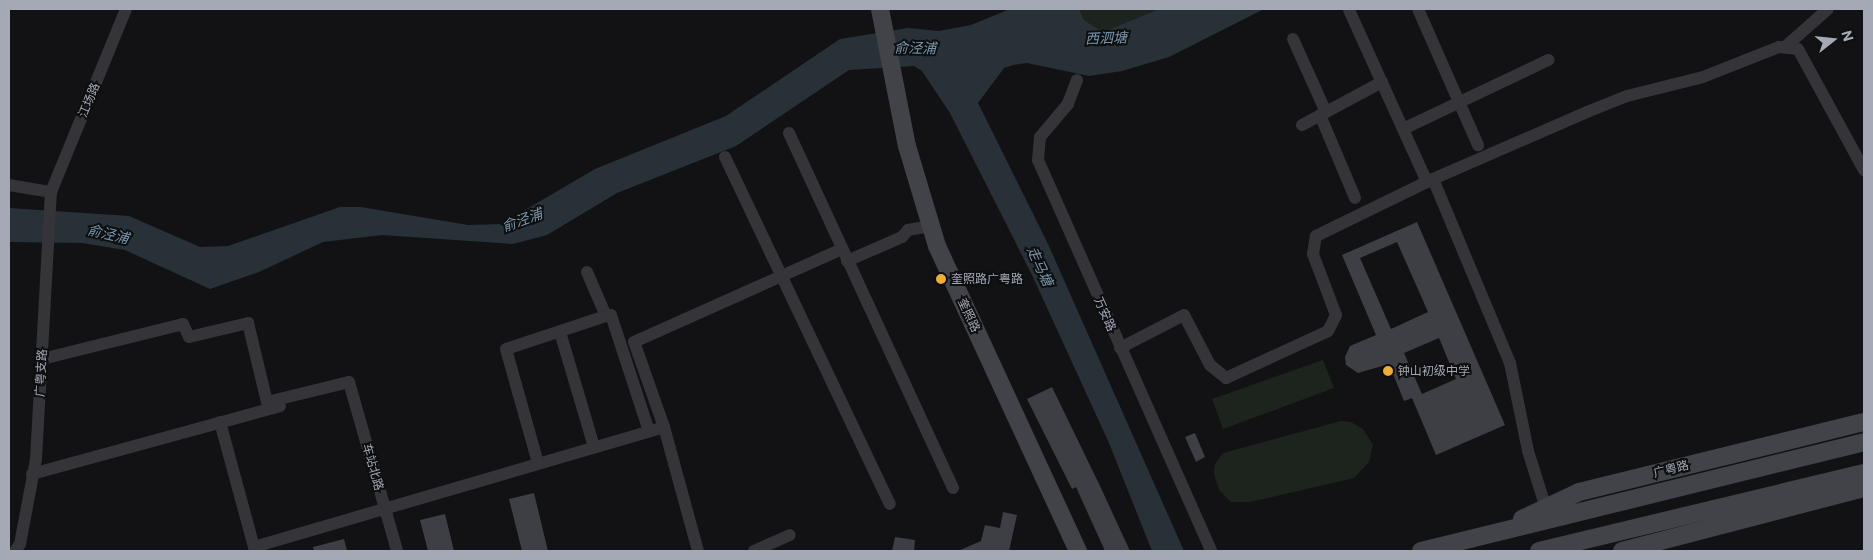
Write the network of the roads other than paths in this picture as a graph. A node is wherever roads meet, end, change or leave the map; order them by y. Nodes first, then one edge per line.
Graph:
1 (126, 9) edge
2 (880, 9) edge
3 (1418, 9) edge
4 (1828, 9) edge
5 (1349, 10) dead end
6 (1293, 39) dead end
7 (1784, 48) junction
8 (1548, 60) dead end
9 (1078, 80) dead end
10 (1382, 82) junction
11 (1458, 102) junction
12 (1323, 114) junction
13 (1302, 124) dead end
14 (1403, 129) junction
15 (789, 133) dead end
16 (1478, 145) dead end
17 (725, 157) dead end
18 (1864, 170) edge
19 (1430, 181) junction
20 (9, 185) edge
21 (50, 192) junction
22 (1355, 198) dead end
23 (931, 226) junction
24 (845, 255) junction
25 (587, 272) dead end
26 (781, 276) junction
27 (606, 316) junction
28 (560, 332) junction
29 (1120, 348) junction
30 (42, 359) junction
31 (350, 385) junction
32 (220, 422) junction
33 (1864, 422) edge
34 (664, 427) junction
35 (649, 431) junction
36 (1864, 442) edge
37 (594, 447) junction
38 (538, 463) junction
39 (1864, 473) edge
40 (32, 474) junction
41 (953, 488) dead end
42 (1864, 488) edge
43 (890, 504) dead end
44 (1546, 508) junction
45 (385, 509) junction
46 (790, 536) dead end
47 (1485, 536) junction
48 (15, 551) edge
49 (397, 551) edge
50 (698, 551) edge
51 (754, 551) edge
52 (1078, 551) edge
53 (1211, 551) edge
54 (1421, 551) edge
55 (1538, 551) edge
56 (1622, 551) edge

1 - 21 street, 江场路
2 - 23 main road, 奎照路
3 - 11 street
4 - 7 street
5 - 10 street
6 - 12 street
7 - 18 street
7 - 19 street
8 - 11 street
9 - 29 street, 万安路
10 - 12 street
10 - 14 street
11 - 14 street
11 - 16 street
12 - 13 street
12 - 22 street
14 - 19 street
15 - 24 street
17 - 26 street
19 - 29 street
19 - 44 street
20 - 21 street
21 - 30 street, 广粤支路
23 - 24 street
23 - 52 main road, 奎照路
24 - 26 street
24 - 41 street
25 - 27 street
26 - 34 street
26 - 43 street
27 - 28 street
27 - 35 street
28 - 37 street
28 - 38 street
29 - 53 street, 万安路
30 - 31 street
30 - 40 street, 广粤支路
31 - 32 street
31 - 45 street, 车站北路
32 - 40 street
32 - 45 street
33 - 44 main road, 广粤路
34 - 35 street
34 - 50 street
35 - 37 street
36 - 47 main road, 广粤路
37 - 38 street
38 - 45 street
39 - 55 main road
40 - 48 street, 广粤支路
42 - 56 main road
44 - 47 main road, 广粤路
45 - 49 street, 车站北路
46 - 51 street
47 - 54 main road, 广粤路

